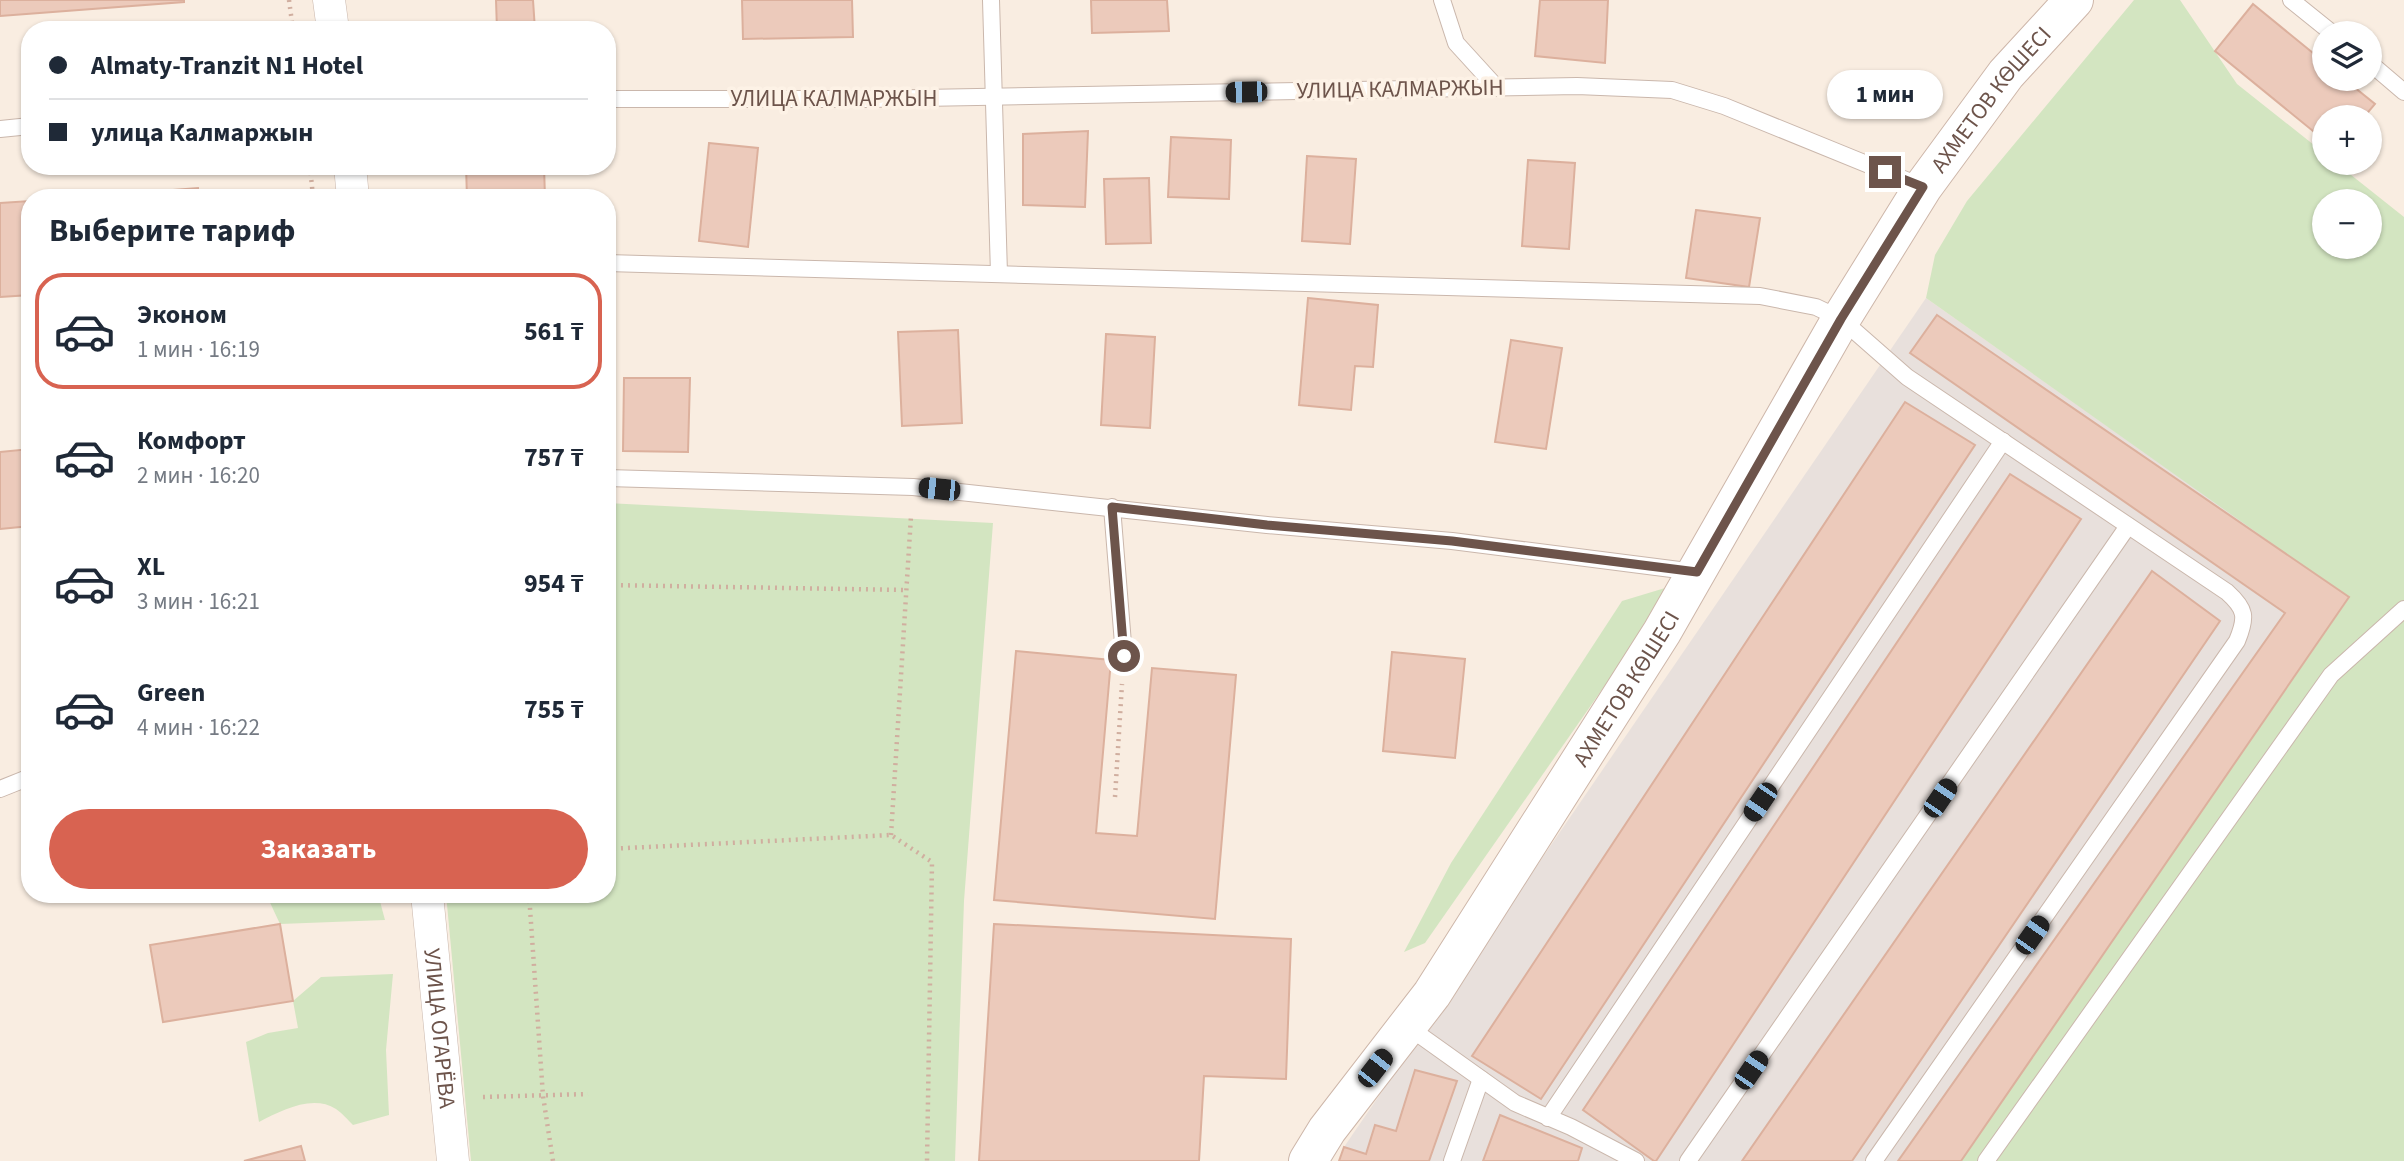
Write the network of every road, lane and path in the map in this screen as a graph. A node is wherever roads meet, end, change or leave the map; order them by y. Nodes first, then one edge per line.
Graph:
1 (289, 0) edge
2 (330, 0) edge
3 (991, 0) edge
4 (1442, 0) edge
5 (2074, 0) edge
6 (2291, 0) edge
7 (292, 21) edge
8 (332, 21) edge
9 (2317, 21) edge
10 (2382, 73) edge
11 (1497, 88) junction
12 (2404, 92) edge
13 (995, 96) junction
14 (616, 99) edge
15 (21, 127) edge
16 (0, 128) edge
17 (1923, 187) junction
18 (616, 263) edge
19 (999, 274) junction
20 (1841, 319) junction
21 (2003, 442) junction
22 (616, 478) edge
23 (913, 487) junction
24 (1112, 507) junction
25 (2128, 526) junction
26 (1697, 572) junction
27 (616, 586) edge
28 (906, 590) junction
29 (2404, 609) edge
30 (1124, 656) joint
31 (21, 781) edge
32 (0, 789) edge
33 (1115, 797) dead end
34 (891, 835) junction
35 (616, 849) edge
36 (428, 903) edge
37 (530, 903) edge
38 (1406, 1026) junction
39 (1481, 1079) junction
40 (588, 1094) dead end
41 (543, 1096) junction
42 (447, 1098) junction
43 (1548, 1118) junction
44 (453, 1161) edge
45 (553, 1161) edge
46 (927, 1161) edge
47 (1308, 1161) edge
48 (1452, 1161) edge
49 (1636, 1161) edge
50 (1688, 1161) edge
51 (1874, 1161) edge
52 (1986, 1161) edge

1 - 7 path
2 - 8 street
3 - 13 lane
4 - 11 lane
5 - 17 main road, АХМЕТОВ КӨШЕСІ
6 - 9 lane
10 - 12 lane
11 - 13 lane, УЛИЦА КАЛМАРЖЫН
11 - 17 lane, УЛИЦА КАЛМАРЖЫН
13 - 14 lane, УЛИЦА КАЛМАРЖЫН
13 - 19 lane
15 - 16 lane
17 - 20 main road, АХМЕТОВ КӨШЕСІ
18 - 19 lane
19 - 20 lane
20 - 21 lane
20 - 26 main road, АХМЕТОВ КӨШЕСІ
21 - 25 lane
21 - 43 lane
22 - 23 lane
23 - 24 lane
23 - 28 path
24 - 26 lane
24 - 30 lane
25 - 50 lane
25 - 51 lane
26 - 38 main road, АХМЕТОВ КӨШЕСІ
27 - 28 path
28 - 34 path
29 - 52 lane
30 - 33 path
31 - 32 lane
34 - 35 path
34 - 46 path
36 - 42 street, УЛИЦА ОГАРЁВА
37 - 41 path
38 - 39 lane
38 - 47 main road, АХМЕТОВ КӨШЕСІ
39 - 43 lane
39 - 48 lane
40 - 41 path
41 - 42 path
41 - 45 path
42 - 44 street, УЛИЦА ОГАРЁВА
43 - 49 lane

